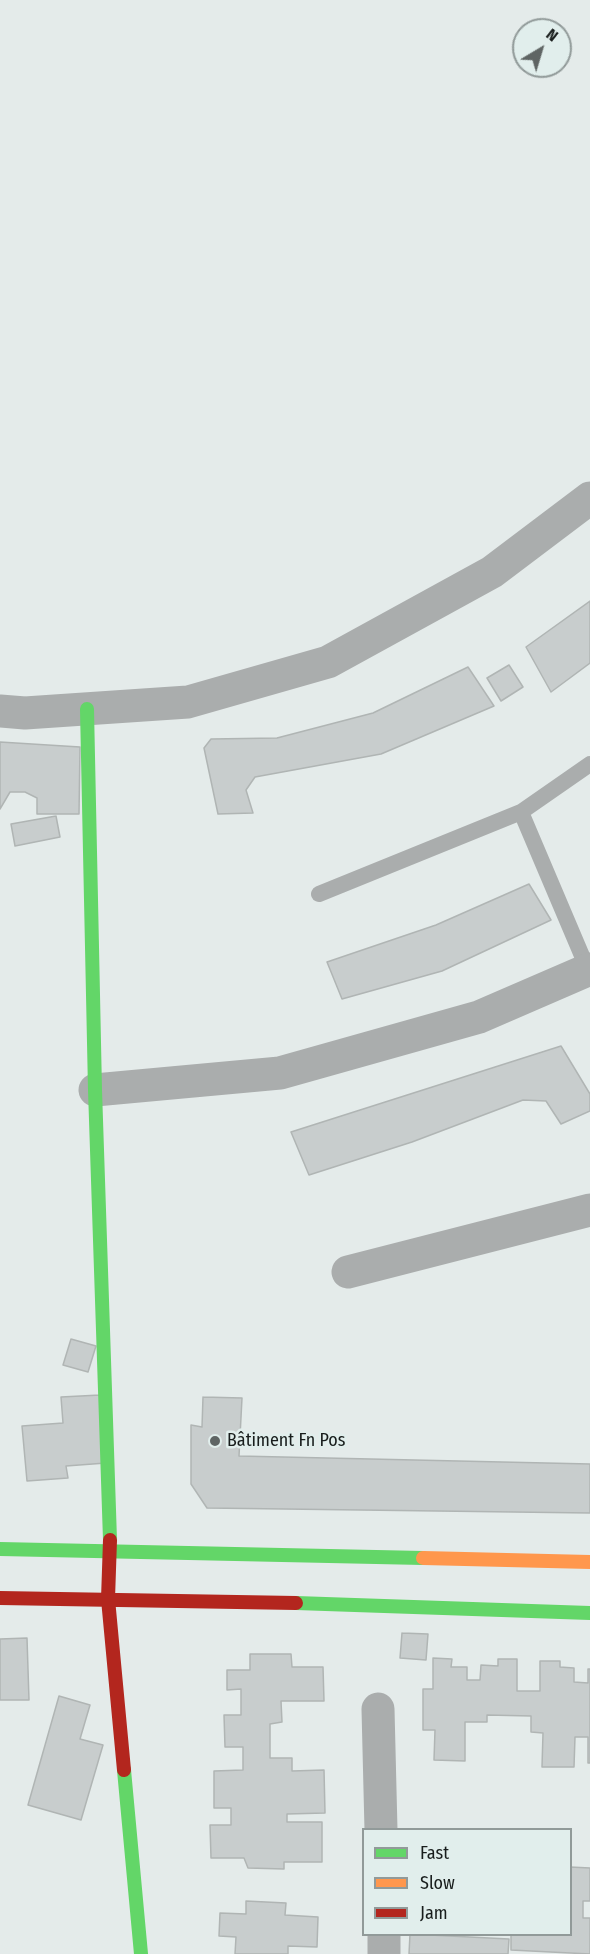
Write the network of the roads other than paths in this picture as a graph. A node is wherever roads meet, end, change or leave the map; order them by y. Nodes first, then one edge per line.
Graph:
1 (590, 498) edge
2 (87, 708) junction
3 (0, 711) edge
4 (590, 764) edge
5 (521, 812) junction
6 (319, 894) dead end
7 (589, 971) edge
8 (95, 1090) junction
9 (590, 1210) edge
10 (348, 1272) dead end
11 (0, 1549) edge
12 (110, 1550) junction
13 (590, 1562) edge
14 (0, 1598) edge
15 (108, 1599) junction
16 (590, 1613) edge
17 (378, 1709) dead end
18 (381, 1828) edge
19 (384, 1936) edge
20 (141, 1954) edge
21 (384, 1954) edge

1 - 2 street
2 - 3 street
2 - 8 street
4 - 5 lane
5 - 6 lane
5 - 7 lane
7 - 8 street
8 - 12 street
9 - 10 street
11 - 12 street
12 - 13 street
12 - 15 street
14 - 15 street
15 - 16 street
15 - 20 street
17 - 18 street
19 - 21 street

